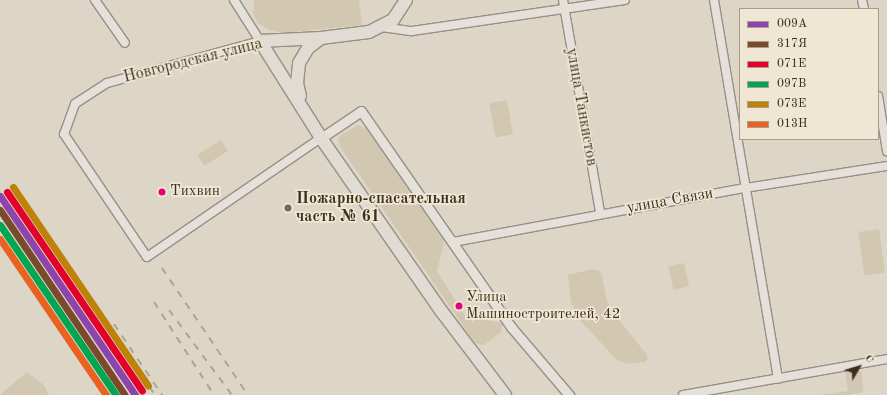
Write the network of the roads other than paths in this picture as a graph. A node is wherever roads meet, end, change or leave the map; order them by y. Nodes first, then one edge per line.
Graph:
1 (95, 0) edge
2 (406, 0) edge
3 (563, 0) edge
4 (625, 0) edge
5 (714, 0) edge
6 (236, 1) edge
7 (564, 10) junction
8 (382, 27) junction
9 (321, 38) junction
10 (260, 41) junction
11 (125, 43) dead end
12 (879, 102) edge
13 (302, 105) junction
14 (321, 138) junction
15 (887, 151) edge
16 (887, 166) edge
17 (745, 188) junction
18 (600, 214) junction
19 (453, 242) junction
20 (887, 359) edge
21 (778, 379) junction
22 (505, 395) edge
23 (569, 395) edge
24 (683, 395) edge

1 - 11 street
2 - 8 main road
3 - 7 street, улица Танкистов
4 - 7 street, Новгородская улица
5 - 17 street
6 - 10 street
7 - 8 street, Новгородская улица
7 - 18 street, улица Танкистов
8 - 9 main road, Новгородская улица
9 - 10 main road, Новгородская улица
9 - 13 main road
10 - 13 main road
10 - 14 street, Новгородская улица
12 - 15 street
13 - 14 main road
14 - 19 street
14 - 22 main road
16 - 17 street, улица Связи
17 - 18 street, улица Связи
17 - 21 street
18 - 19 street, улица Связи
19 - 23 street
20 - 21 street
21 - 24 street

